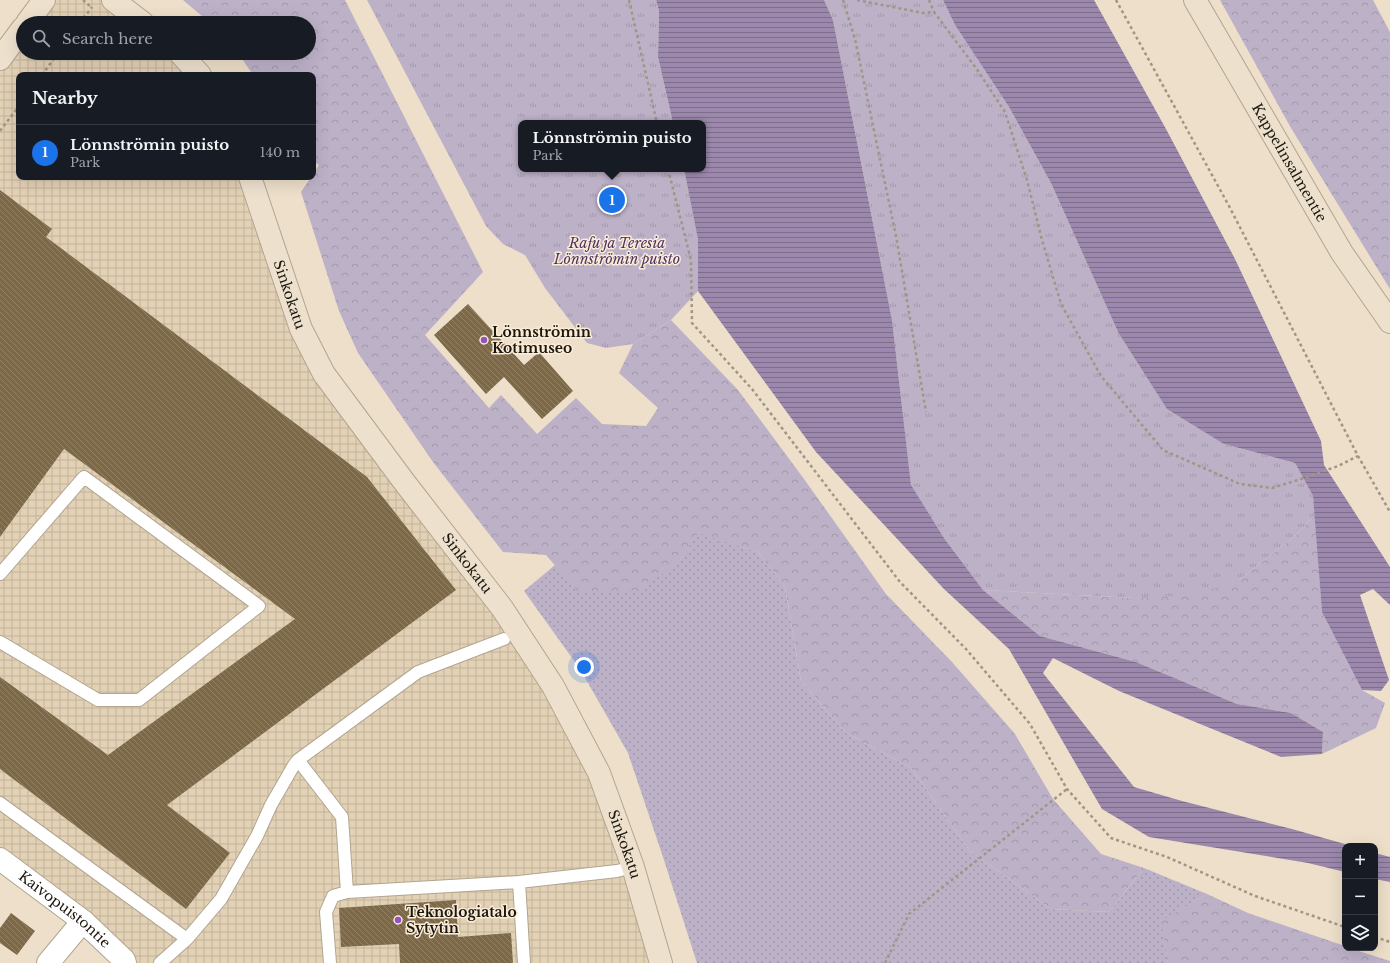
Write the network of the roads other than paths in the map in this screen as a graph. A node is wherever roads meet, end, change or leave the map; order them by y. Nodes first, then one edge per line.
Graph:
1 (44, 0) edge
2 (1195, 0) edge
3 (104, 2) edge
4 (32, 16) edge
5 (130, 16) edge
6 (16, 37) edge
7 (0, 59) edge
8 (186, 60) edge
9 (197, 72) edge
10 (251, 180) edge
11 (1390, 322) edge
12 (0, 574) edge
13 (504, 640) dead end
14 (0, 642) edge
15 (298, 760) junction
16 (0, 803) edge
17 (0, 859) edge
18 (633, 867) junction
19 (519, 882) junction
20 (347, 892) junction
21 (83, 920) junction
22 (187, 939) junction
23 (48, 963) edge
24 (125, 963) edge
25 (160, 963) edge
26 (330, 963) edge
27 (524, 963) edge
28 (661, 963) edge

1 - 4 main road
2 - 11 main road, Kappelinsalmentie
3 - 5 main road
6 - 7 main road
8 - 9 main road
10 - 18 main road, Sinkokatu
12 - 14 lane
13 - 15 lane
15 - 20 lane
15 - 22 lane
16 - 22 lane
17 - 21 street, Kaivopuistontie
18 - 19 lane
18 - 28 main road, Sinkokatu
19 - 20 lane
19 - 27 lane
20 - 26 lane
21 - 23 street
21 - 24 street, Kaivopuistontie
22 - 25 lane

